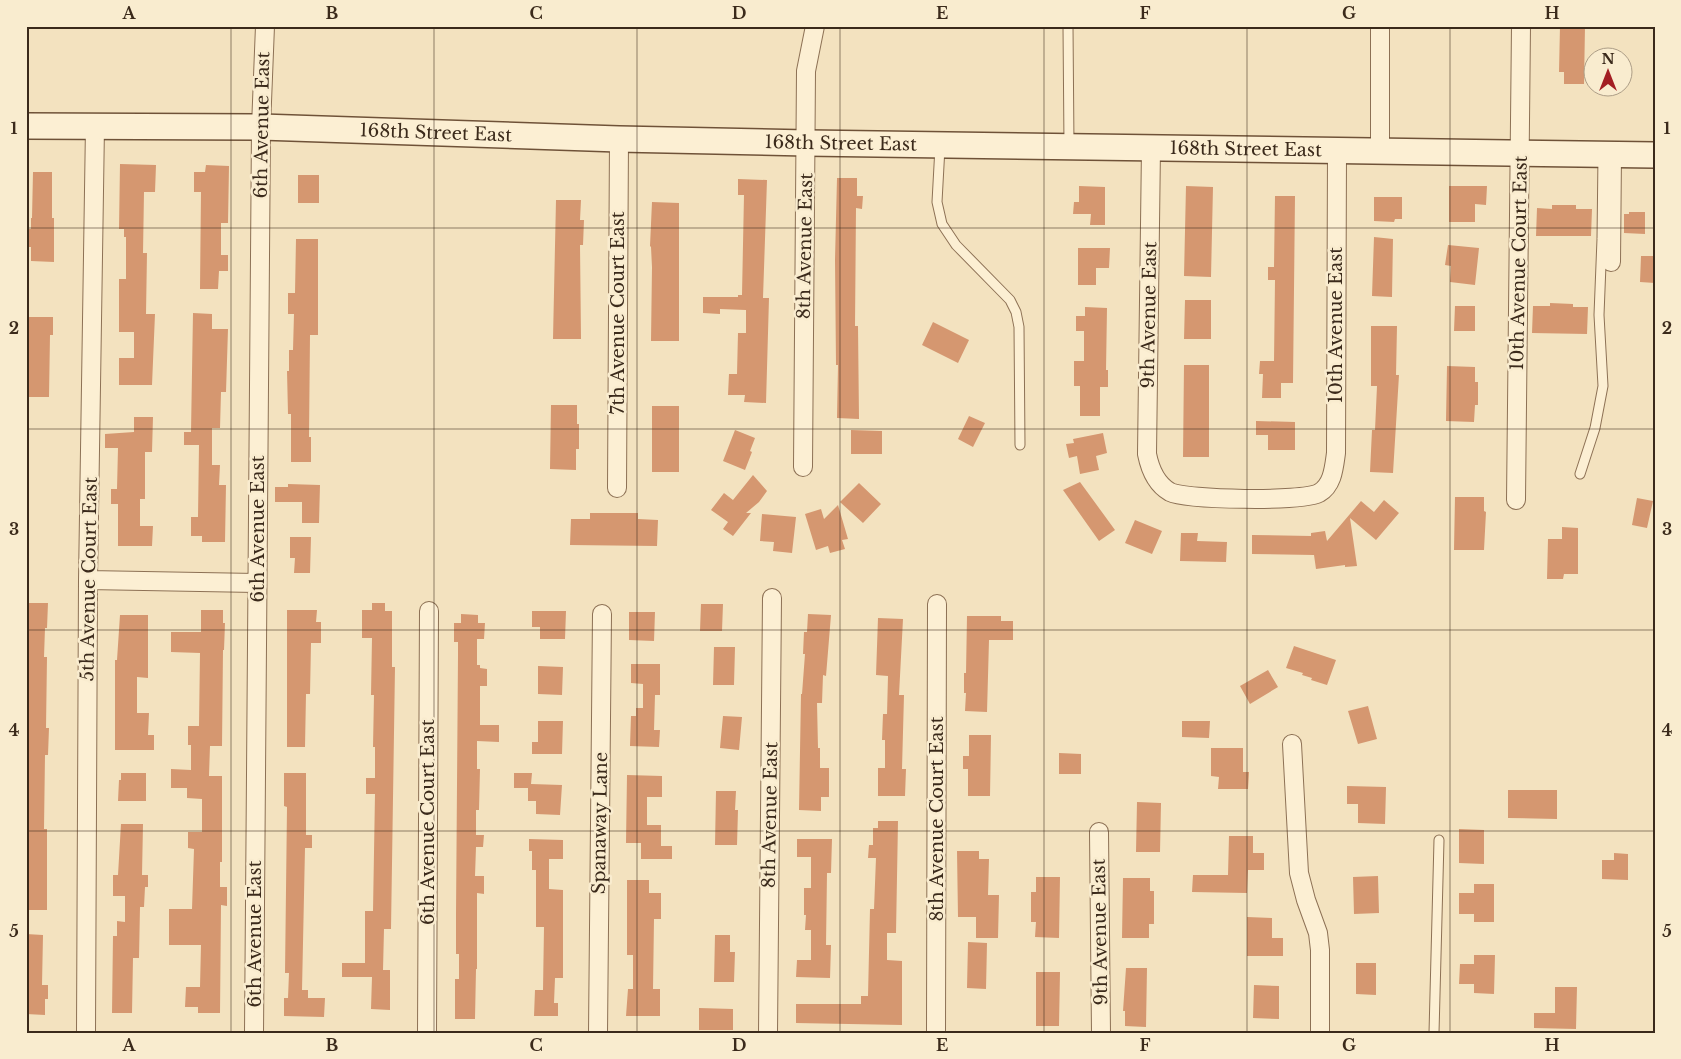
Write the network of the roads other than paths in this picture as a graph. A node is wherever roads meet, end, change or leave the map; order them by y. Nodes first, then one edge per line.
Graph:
1 (265, 26) edge
2 (815, 26) edge
3 (1068, 26) edge
4 (1380, 26) edge
5 (1521, 26) edge
6 (26, 126) edge
7 (95, 126) junction
8 (261, 127) junction
9 (619, 139) junction
10 (807, 143) junction
11 (940, 145) junction
12 (1068, 147) junction
13 (1151, 148) junction
14 (1337, 151) junction
15 (1380, 151) junction
16 (1520, 154) junction
17 (1607, 155) junction
18 (1655, 155) edge
19 (1611, 262) dead end
20 (1020, 445) dead end
21 (803, 466) dead end
22 (1580, 474) dead end
23 (617, 488) dead end
24 (1319, 493) joint
25 (1516, 500) dead end
26 (88, 580) junction
27 (257, 583) junction
28 (772, 598) dead end
29 (937, 604) dead end
30 (429, 611) dead end
31 (602, 614) dead end
32 (1292, 744) dead end
33 (1098, 832) dead end
34 (1439, 840) dead end
35 (86, 1033) edge
36 (254, 1033) edge
37 (427, 1033) edge
38 (598, 1033) edge
39 (768, 1033) edge
40 (936, 1033) edge
41 (1101, 1033) edge
42 (1320, 1033) edge
43 (1434, 1033) edge

1 - 8 street, 6th Avenue East
2 - 10 street, 8th Avenue East
3 - 12 lane
4 - 15 street
5 - 16 street, 10th Avenue Court East
6 - 7 street, 168th Street East
7 - 8 street, 168th Street East
7 - 26 street, 5th Avenue Court East
8 - 9 street, 168th Street East
8 - 27 street, 6th Avenue East
9 - 10 street, 168th Street East
9 - 23 street, 7th Avenue Court East
10 - 11 street, 168th Street East
10 - 21 street, 8th Avenue East
11 - 12 street, 168th Street East
11 - 20 lane
12 - 13 street, 168th Street East
13 - 14 street, 168th Street East
13 - 24 street, 9th Avenue East
14 - 15 street, 168th Street East
14 - 24 street, 10th Avenue East
15 - 16 street, 168th Street East
16 - 17 street, 168th Street East
16 - 25 street, 10th Avenue Court East
17 - 18 street, 168th Street East
17 - 19 street
17 - 22 lane
26 - 27 street
26 - 35 street, 5th Avenue Court East
27 - 36 street, 6th Avenue East
28 - 39 street, 8th Avenue East
29 - 40 street, 8th Avenue Court East
30 - 37 street, 6th Avenue Court East
31 - 38 street, Spanaway Lane
32 - 42 street
33 - 41 street, 9th Avenue East
34 - 43 lane

